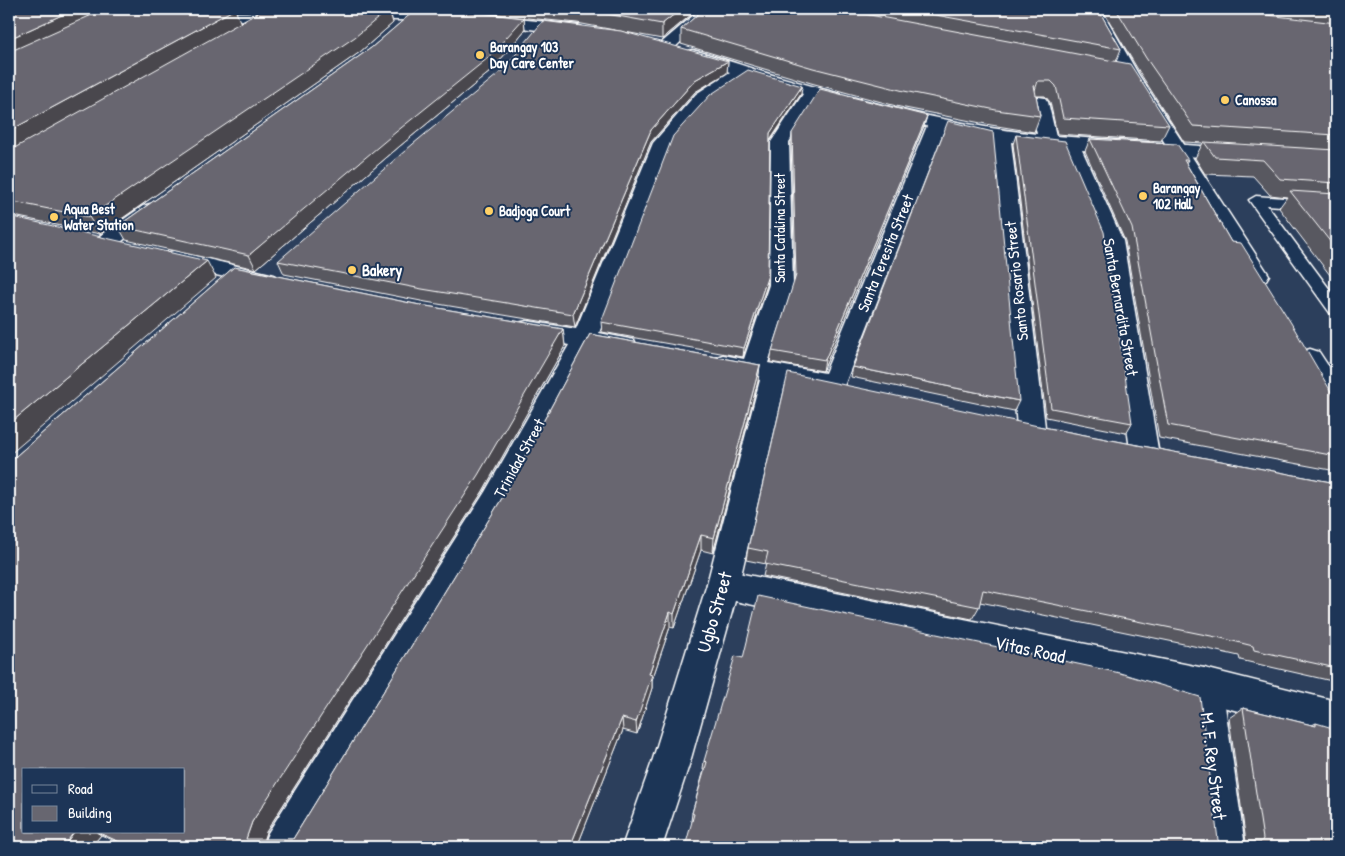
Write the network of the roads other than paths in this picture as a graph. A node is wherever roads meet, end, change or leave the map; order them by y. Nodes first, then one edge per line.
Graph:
1 (74, 9) edge
2 (131, 9) edge
3 (499, 9) edge
4 (709, 9) edge
5 (1094, 9) edge
6 (269, 16) junction
7 (307, 16) edge
8 (336, 16) edge
9 (412, 16) junction
10 (148, 17) edge
11 (187, 17) edge
12 (109, 18) junction
13 (474, 19) junction
14 (539, 26) junction
15 (84, 30) edge
16 (591, 31) edge
17 (236, 35) edge
18 (391, 36) edge
19 (649, 42) edge
20 (524, 45) edge
21 (666, 47) junction
22 (744, 71) junction
23 (814, 91) junction
24 (1039, 102) edge
25 (937, 122) junction
26 (1001, 135) junction
27 (1047, 140) junction
28 (1070, 143) junction
29 (1179, 149) junction
30 (1258, 154) edge
31 (161, 203) edge
32 (1336, 206) edge
33 (78, 237) edge
34 (105, 242) junction
35 (1268, 290) edge
36 (215, 293) edge
37 (1336, 309) edge
38 (500, 325) edge
39 (584, 339) junction
40 (1300, 340) edge
41 (647, 350) edge
42 (700, 360) edge
43 (764, 372) junction
44 (1336, 399) edge
45 (1003, 420) edge
46 (1116, 443) edge
47 (722, 584) junction
48 (1204, 685) junction
49 (1336, 719) edge
50 (282, 847) edge
51 (642, 847) edge
52 (1225, 847) edge

1 - 12 street
2 - 12 street
3 - 13 street
4 - 21 street
5 - 29 street
6 - 7 street
6 - 11 street
6 - 17 street
8 - 9 street
9 - 13 street
9 - 18 street
10 - 12 street
12 - 15 street
13 - 14 street
14 - 16 street
14 - 20 street
19 - 21 street
21 - 22 street
22 - 23 street
22 - 39 street, Trinidad Street
23 - 25 street
23 - 43 street, Santa Catalina Street
24 - 27 street
25 - 26 street
25 - 43 street, Santa Teresita Street
26 - 27 street
26 - 45 street, Santo Rosario Street
27 - 28 street
28 - 29 street
28 - 46 street, Santa Bernardita Street
29 - 30 street
29 - 35 street
31 - 34 street
32 - 37 lane
33 - 34 street
34 - 36 street
38 - 39 street
39 - 41 street
39 - 50 street, Trinidad Street
40 - 44 street
42 - 43 street
43 - 47 street, Ugbo Street
47 - 48 street, Vitas Road
47 - 51 street, Ugbo Street
48 - 49 street, Vitas Road
48 - 52 street, M. F. Rey Street

